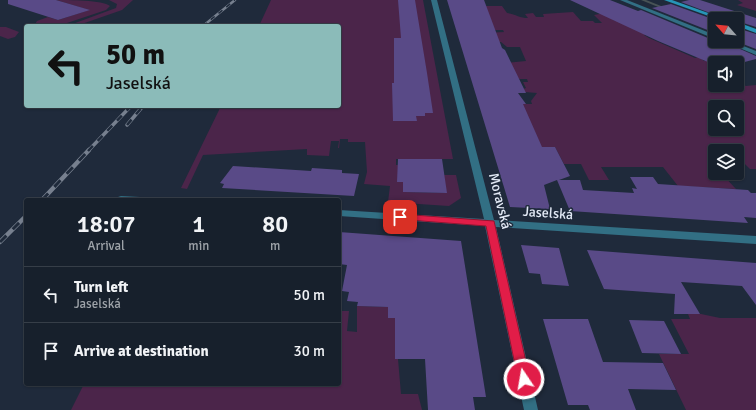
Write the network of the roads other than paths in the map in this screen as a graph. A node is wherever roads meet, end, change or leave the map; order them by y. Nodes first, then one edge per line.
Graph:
1 (434, 0) edge
2 (623, 0) edge
3 (666, 0) edge
4 (708, 14) edge
5 (744, 27) edge
6 (756, 31) edge
7 (708, 34) edge
8 (744, 48) edge
9 (756, 53) edge
10 (341, 213) edge
11 (490, 223) junction
12 (756, 240) edge
13 (531, 410) edge

1 - 11 street, Moravská
2 - 7 street
3 - 4 street
5 - 6 street
8 - 9 street
10 - 11 street, Jaselská
11 - 12 street, Jaselská
11 - 13 street, Moravská

